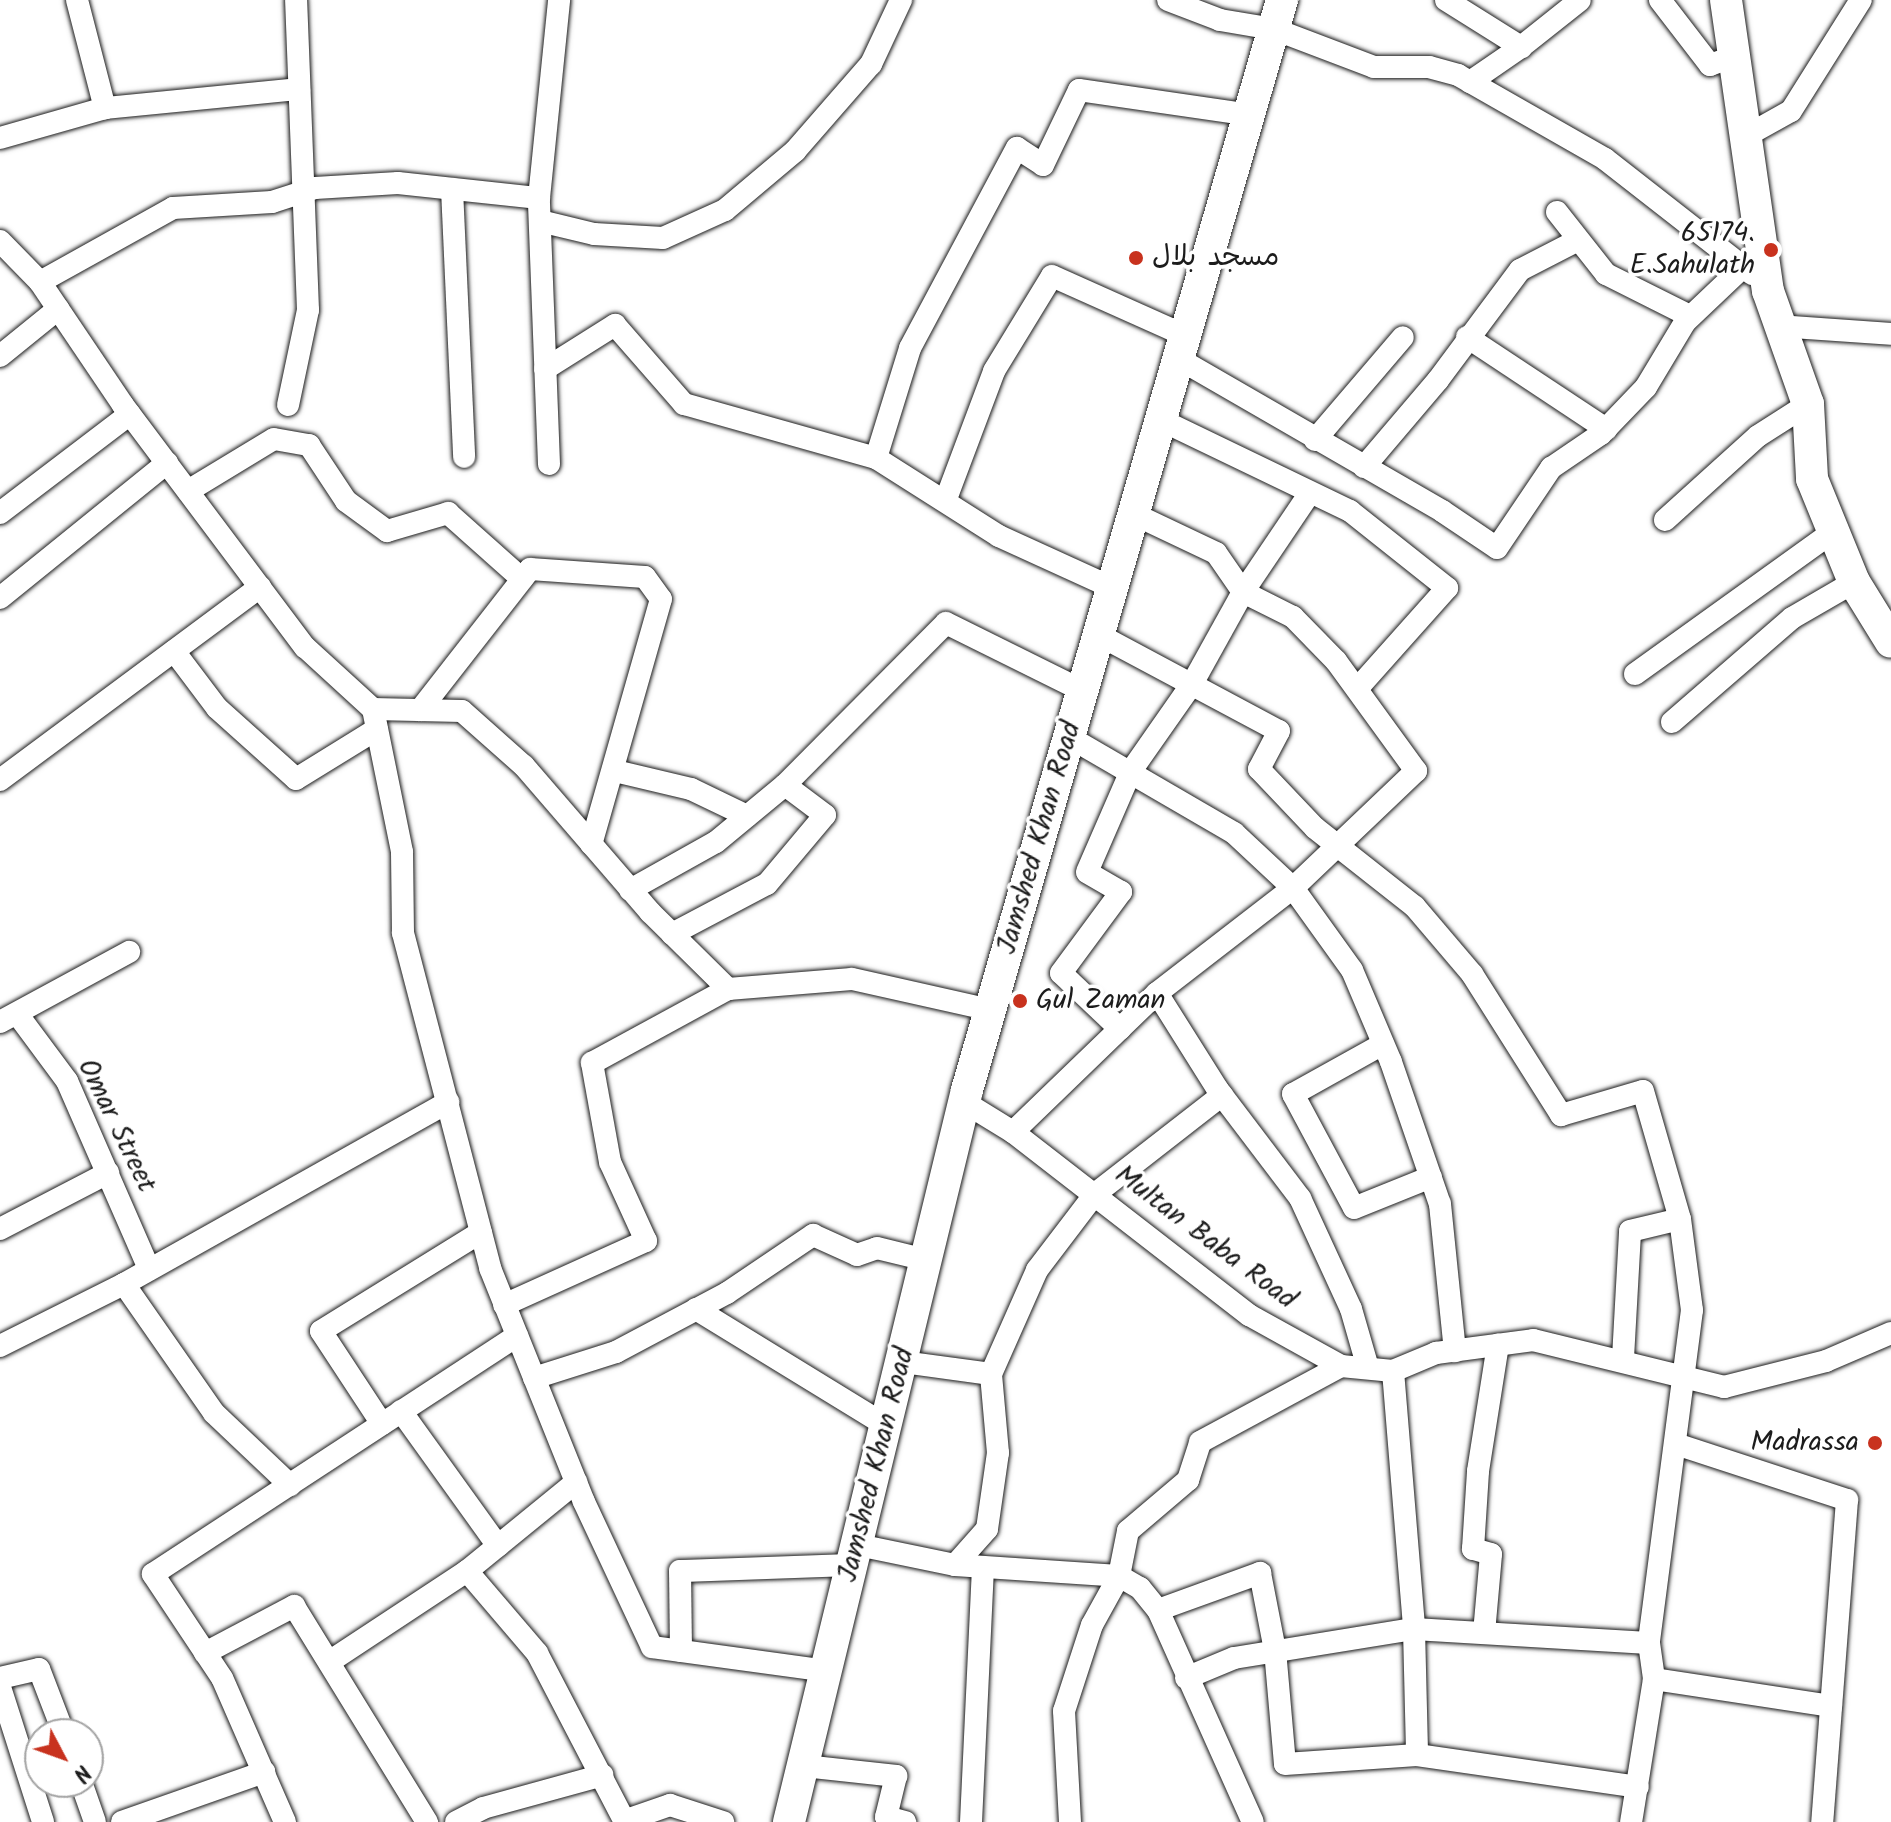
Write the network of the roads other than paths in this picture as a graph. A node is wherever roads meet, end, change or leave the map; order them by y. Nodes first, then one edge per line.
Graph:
1 (77, 0) edge
2 (296, 0) edge
3 (559, 0) edge
4 (901, 0) edge
5 (1168, 0) edge
6 (1446, 0) edge
7 (1580, 0) edge
8 (1660, 0) edge
9 (1726, 0) edge
10 (1861, 0) edge
11 (1278, 14) edge
12 (1521, 47) junction
13 (1735, 56) junction
14 (1470, 82) junction
15 (299, 89) junction
16 (105, 108) junction
17 (1250, 115) junction
18 (1746, 136) junction
19 (0, 138) edge
20 (452, 189) junction
21 (303, 192) junction
22 (539, 210) junction
23 (1557, 212) dead end
24 (1578, 240) junction
25 (0, 241) edge
26 (1744, 266) junction
27 (40, 282) junction
28 (1768, 291) junction
29 (58, 309) junction
30 (1690, 316) junction
31 (1778, 326) junction
32 (1891, 334) edge
33 (1403, 337) dead end
34 (1467, 337) junction
35 (1182, 347) junction
36 (0, 356) edge
37 (545, 369) junction
38 (1808, 404) junction
39 (288, 405) dead end
40 (130, 414) junction
41 (1161, 420) junction
42 (1606, 429) junction
43 (1315, 440) junction
44 (464, 457) dead end
45 (876, 458) junction
46 (167, 463) junction
47 (549, 464) dead end
48 (1364, 467) junction
49 (188, 491) junction
50 (1309, 494) junction
51 (946, 499) junction
52 (0, 513) edge
53 (1134, 514) junction
54 (1665, 520) dead end
55 (1834, 531) junction
56 (522, 579) junction
57 (1854, 582) junction
58 (260, 587) junction
59 (1113, 588) junction
60 (1243, 592) junction
61 (0, 598) edge
62 (1099, 635) junction
63 (1891, 642) edge
64 (174, 651) junction
65 (1635, 674) dead end
66 (1192, 684) junction
67 (1357, 689) junction
68 (1083, 691) junction
69 (420, 710) junction
70 (375, 719) junction
71 (1672, 722) dead end
72 (1069, 737) junction
73 (615, 771) junction
74 (1131, 771) junction
75 (0, 780) edge
76 (785, 785) junction
77 (747, 816) junction
78 (591, 844) junction
79 (1337, 846) junction
80 (1293, 888) junction
81 (630, 890) junction
82 (672, 934) junction
83 (129, 952) dead end
84 (728, 989) junction
85 (1157, 993) junction
86 (991, 1010) junction
87 (9, 1019) edge
88 (1120, 1029) junction
89 (1383, 1044) junction
90 (1222, 1095) junction
91 (448, 1102) junction
92 (964, 1102) junction
93 (1013, 1132) junction
94 (108, 1173) junction
95 (1431, 1177) junction
96 (1095, 1194) junction
97 (1680, 1219) junction
98 (0, 1229) edge
99 (481, 1232) junction
100 (926, 1260) junction
101 (149, 1269) junction
102 (124, 1284) junction
103 (504, 1305) junction
104 (696, 1309) junction
105 (1891, 1333) edge
106 (517, 1336) junction
107 (1498, 1345) junction
108 (0, 1346) edge
109 (1455, 1351) junction
110 (1623, 1358) junction
111 (902, 1362) junction
112 (1341, 1366) junction
113 (1368, 1368) junction
114 (1393, 1371) junction
115 (991, 1374) junction
116 (1685, 1377) junction
117 (534, 1378) junction
118 (392, 1418) junction
119 (887, 1426) junction
120 (1676, 1444) junction
121 (576, 1482) junction
122 (290, 1485) junction
123 (498, 1546) junction
124 (856, 1555) junction
125 (955, 1565) junction
126 (983, 1567) junction
127 (467, 1571) junction
128 (1119, 1576) junction
129 (1158, 1610) junction
130 (1414, 1629) junction
131 (1484, 1633) junction
132 (1649, 1643) junction
133 (1275, 1650) junction
134 (681, 1651) junction
135 (205, 1653) junction
136 (329, 1662) junction
137 (828, 1671) junction
138 (0, 1678) edge
139 (1186, 1678) junction
140 (1654, 1679) junction
141 (0, 1687) edge
142 (1831, 1706) junction
143 (58, 1718) edge
144 (1417, 1755) junction
145 (804, 1766) junction
146 (264, 1772) junction
147 (603, 1775) junction
148 (1638, 1787) junction
149 (87, 1798) edge
150 (133, 1820) edge
151 (43, 1822) edge
152 (95, 1822) edge
153 (285, 1822) edge
154 (427, 1822) edge
155 (456, 1822) edge
156 (625, 1822) edge
157 (723, 1822) edge
158 (789, 1822) edge
159 (905, 1822) edge
160 (971, 1822) edge
161 (1070, 1822) edge
162 (1253, 1822) edge
163 (1631, 1822) edge
164 (1822, 1822) edge

1 - 16 street
2 - 15 street
3 - 22 street
4 - 22 street
5 - 11 street
6 - 12 street
7 - 12 street
8 - 13 street
9 - 13 street
10 - 18 street
11 - 14 street
11 - 17 street, Jamshed Khan Road
12 - 14 street
13 - 18 street
14 - 26 street
15 - 16 street
15 - 21 street
16 - 19 street
17 - 35 street, Jamshed Khan Road
17 - 45 street
18 - 28 street
20 - 21 street
20 - 22 street
20 - 44 street
21 - 27 street
21 - 39 street
22 - 37 street
23 - 24 street
24 - 30 street
24 - 34 street
25 - 27 street
26 - 28 street
26 - 30 street
27 - 29 street
28 - 31 street
29 - 36 street
29 - 40 street
30 - 42 street
31 - 32 street
31 - 38 street
33 - 43 street
34 - 42 street
34 - 48 street
35 - 41 street, Jamshed Khan Road
35 - 43 street
35 - 51 street
37 - 45 street
37 - 47 street
38 - 54 street
38 - 55 street
40 - 46 street
40 - 52 street
41 - 50 street
41 - 53 street, Jamshed Khan Road
42 - 48 street
43 - 48 street
45 - 51 street
46 - 49 street
46 - 61 street
49 - 56 street
49 - 58 street
50 - 60 street
50 - 67 street
51 - 59 street
53 - 59 street, Jamshed Khan Road
53 - 60 street
55 - 57 street
55 - 65 street
56 - 69 street
56 - 73 street
57 - 63 street
57 - 71 street
58 - 64 street
58 - 70 street
59 - 62 street, Jamshed Khan Road
60 - 66 street
60 - 67 street
62 - 66 street
62 - 68 street, Jamshed Khan Road
64 - 70 street
64 - 75 street
66 - 74 street
66 - 79 street
67 - 79 street
68 - 72 street, Jamshed Khan Road
68 - 76 street
69 - 70 street
69 - 78 street
70 - 91 street
72 - 74 street
72 - 86 street, Jamshed Khan Road
73 - 77 street
73 - 78 street
74 - 80 street
74 - 88 street
76 - 77 street
76 - 82 street
77 - 81 street
78 - 81 street
79 - 80 street
79 - 97 street
80 - 85 street
80 - 89 street
81 - 82 street
82 - 84 street
83 - 87 street
84 - 86 street
84 - 103 street
85 - 88 street
85 - 90 street
86 - 92 street, Jamshed Khan Road
87 - 94 street, Omar Street
88 - 93 street
89 - 95 street
89 - 95 street
90 - 96 street
90 - 113 street
91 - 99 street
91 - 101 street
92 - 93 street, Multan Baba Road
92 - 100 street, Jamshed Khan Road
93 - 96 street, Multan Baba Road
94 - 98 street
94 - 101 street, Omar Street
95 - 109 street
96 - 112 street, Multan Baba Road
96 - 115 street
97 - 110 street
97 - 116 street
99 - 103 street
99 - 118 street
100 - 104 street
100 - 111 street, Jamshed Khan Road
101 - 102 street
102 - 108 street
102 - 122 street
103 - 106 street
104 - 117 street
104 - 119 street
105 - 116 street, Multan Baba Road
106 - 117 street
106 - 118 street
107 - 109 street, Multan Baba Road
107 - 110 street, Multan Baba Road
107 - 131 street
109 - 114 street, Multan Baba Road
110 - 116 street, Multan Baba Road
111 - 115 street
111 - 119 street, Jamshed Khan Road
112 - 113 street, Multan Baba Road
112 - 128 street
113 - 114 street, Multan Baba Road
114 - 130 street
115 - 125 street
116 - 120 street
117 - 121 street
118 - 122 street
118 - 123 street
119 - 124 street, Jamshed Khan Road
120 - 132 street
120 - 142 street
121 - 123 street
121 - 134 street
122 - 135 street
123 - 127 street
124 - 125 street
124 - 134 street
124 - 137 street, Jamshed Khan Road
125 - 126 street
126 - 128 street
126 - 160 street
127 - 136 street
127 - 147 street
128 - 129 street
128 - 161 street
129 - 133 street
129 - 139 street
130 - 131 street
130 - 133 street
130 - 144 street
131 - 132 street
132 - 140 street
133 - 139 street
133 - 144 street
134 - 137 street
135 - 136 street
135 - 146 street
136 - 154 street
137 - 145 street, Jamshed Khan Road
138 - 143 street
139 - 162 street
140 - 142 street
140 - 148 street
141 - 151 street
142 - 164 street
144 - 148 street
145 - 158 street, Jamshed Khan Road
145 - 159 street
146 - 150 street
146 - 153 street
147 - 155 street
147 - 156 street
148 - 163 street
149 - 152 street
156 - 157 street

